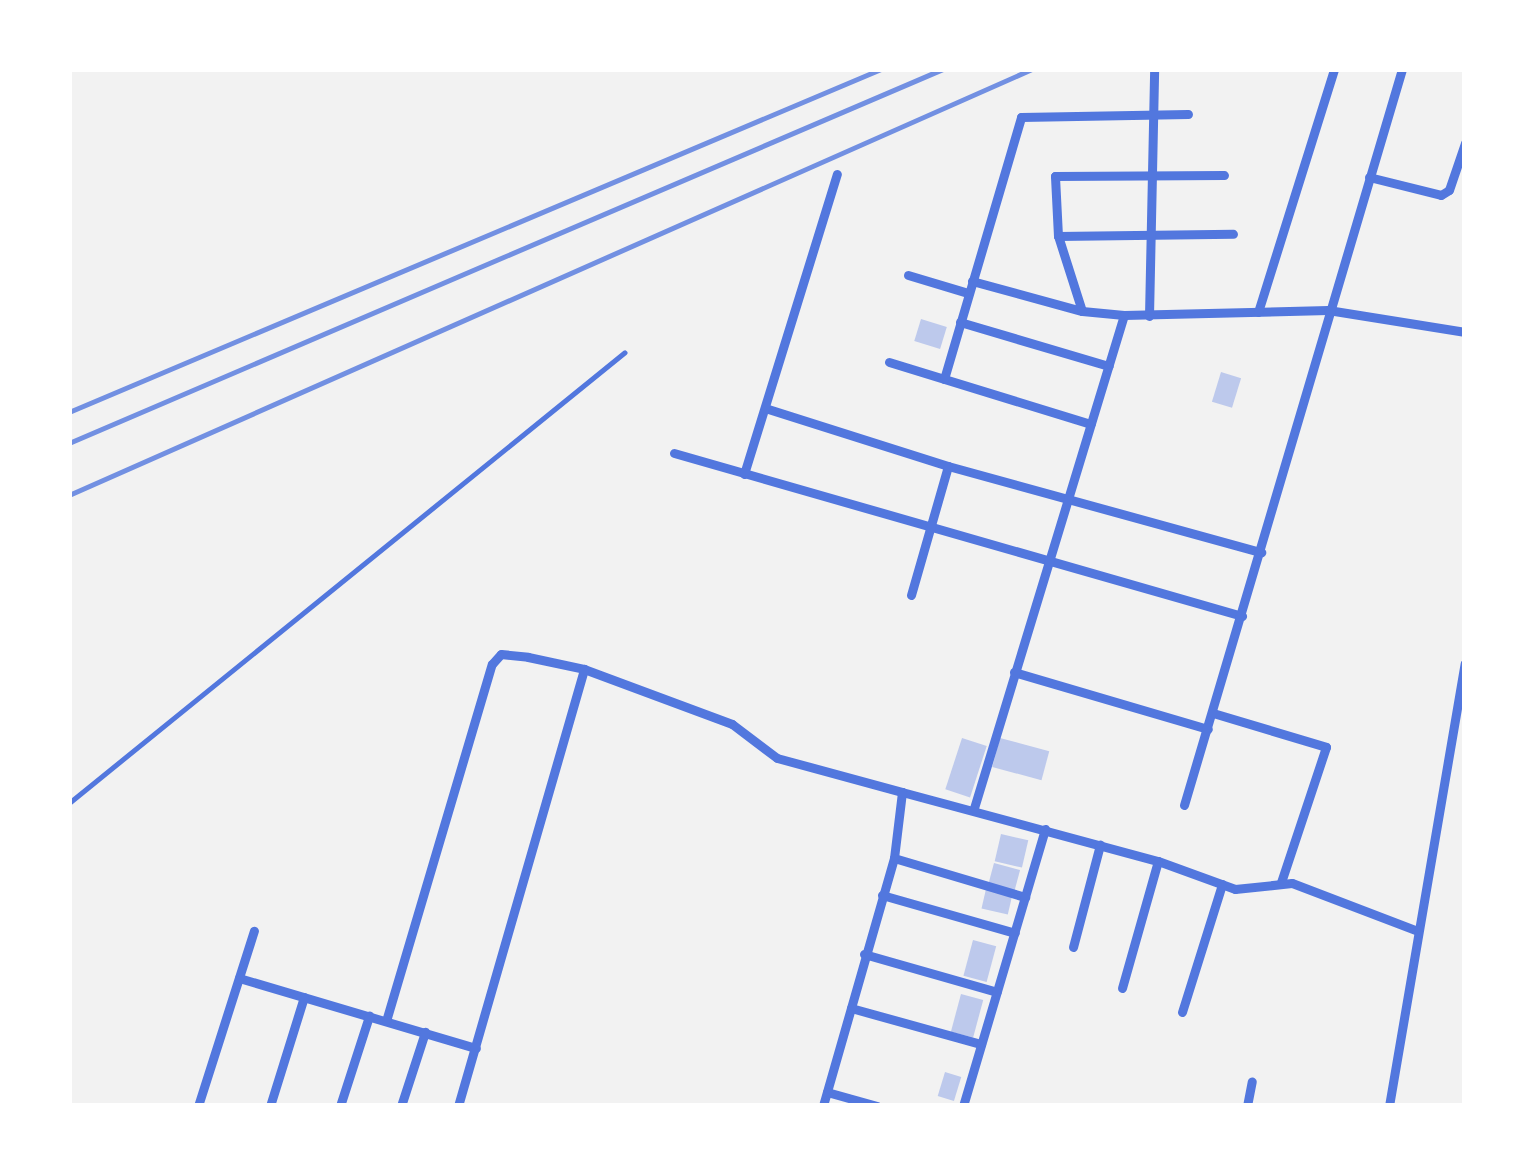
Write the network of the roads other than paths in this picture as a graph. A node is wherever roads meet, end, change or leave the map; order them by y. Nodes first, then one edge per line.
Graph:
1 (1154, 69) edge
2 (1334, 69) edge
3 (1402, 69) edge
4 (1153, 114) junction
5 (1188, 114) dead end
6 (1465, 143) edge
7 (837, 174) dead end
8 (1153, 175) junction
9 (1224, 176) dead end
10 (1369, 177) junction
11 (1152, 234) junction
12 (1233, 234) dead end
13 (1058, 236) junction
14 (908, 275) dead end
15 (970, 287) junction
16 (1082, 310) junction
17 (1328, 310) junction
18 (1258, 312) junction
19 (1124, 315) junction
20 (1149, 316) junction
21 (960, 322) junction
22 (1465, 332) edge
23 (624, 353) dead end
24 (889, 362) dead end
25 (1109, 366) junction
26 (944, 379) junction
27 (765, 408) junction
28 (1091, 424) junction
29 (674, 453) dead end
30 (948, 466) junction
31 (744, 474) junction
32 (1067, 500) junction
33 (929, 528) junction
34 (1262, 552) junction
35 (1048, 561) junction
36 (911, 595) dead end
37 (1242, 616) junction
38 (1465, 663) edge
39 (584, 669) junction
40 (1015, 672) junction
41 (1213, 713) junction
42 (1208, 729) junction
43 (1448, 768) junction
44 (1465, 771) edge
45 (902, 792) junction
46 (69, 803) edge
47 (1184, 806) dead end
48 (974, 808) junction
49 (1045, 830) junction
50 (1100, 845) junction
51 (893, 858) junction
52 (1158, 861) junction
53 (1281, 882) junction
54 (1222, 884) junction
55 (882, 895) junction
56 (1025, 897) junction
57 (254, 931) dead end
58 (1418, 932) junction
59 (1015, 933) junction
60 (1073, 947) dead end
61 (864, 954) junction
62 (239, 978) junction
63 (1122, 988) dead end
64 (997, 992) junction
65 (304, 997) junction
66 (850, 1008) junction
67 (1182, 1012) dead end
68 (369, 1016) junction
69 (386, 1021) junction
70 (425, 1032) junction
71 (981, 1044) junction
72 (476, 1048) junction
73 (1252, 1081) dead end
74 (827, 1092) junction
75 (198, 1106) edge
76 (270, 1106) edge
77 (340, 1106) edge
78 (401, 1106) edge
79 (458, 1106) edge
80 (823, 1106) edge
81 (877, 1106) edge
82 (963, 1106) edge
83 (1247, 1106) edge
84 (1389, 1106) edge

1 - 4 street
2 - 18 street
3 - 10 street
4 - 5 street
4 - 8 street
4 - 15 street
6 - 10 street
7 - 27 street
8 - 9 street
8 - 11 street
8 - 13 street
10 - 17 street
11 - 12 street
11 - 13 street
11 - 20 street
13 - 16 street
14 - 15 street
15 - 16 street
15 - 21 street
16 - 19 street
17 - 18 street
17 - 22 street
17 - 34 street
18 - 20 street
19 - 20 street
19 - 25 street
21 - 25 street
21 - 26 street
23 - 46 lane
24 - 26 street
25 - 28 street
26 - 28 street
27 - 30 street
27 - 31 street
28 - 32 street
29 - 31 street
30 - 32 street
30 - 33 street
31 - 33 street
32 - 34 street
32 - 35 street
33 - 35 street
33 - 36 street
34 - 37 street
35 - 37 street
35 - 40 street
37 - 41 street
38 - 43 street
39 - 45 street
39 - 69 street
39 - 72 street
40 - 42 street
40 - 48 street
41 - 42 street
41 - 53 street
42 - 47 street
43 - 44 street
43 - 58 street
45 - 48 street
45 - 51 street
48 - 49 street
49 - 50 street
49 - 56 street
50 - 52 street
50 - 60 street
51 - 55 street
51 - 56 street
52 - 54 street
52 - 63 street
53 - 54 street
53 - 58 street
54 - 67 street
55 - 59 street
55 - 61 street
56 - 59 street
57 - 62 street
58 - 84 street
59 - 64 street
61 - 64 street
61 - 66 street
62 - 65 street
62 - 75 street
64 - 71 street
65 - 68 street
65 - 76 street
66 - 71 street
66 - 74 street
68 - 69 street
68 - 77 street
69 - 70 street
70 - 72 street
70 - 78 street
71 - 82 street
72 - 79 street
73 - 83 street
74 - 80 street
74 - 81 street

